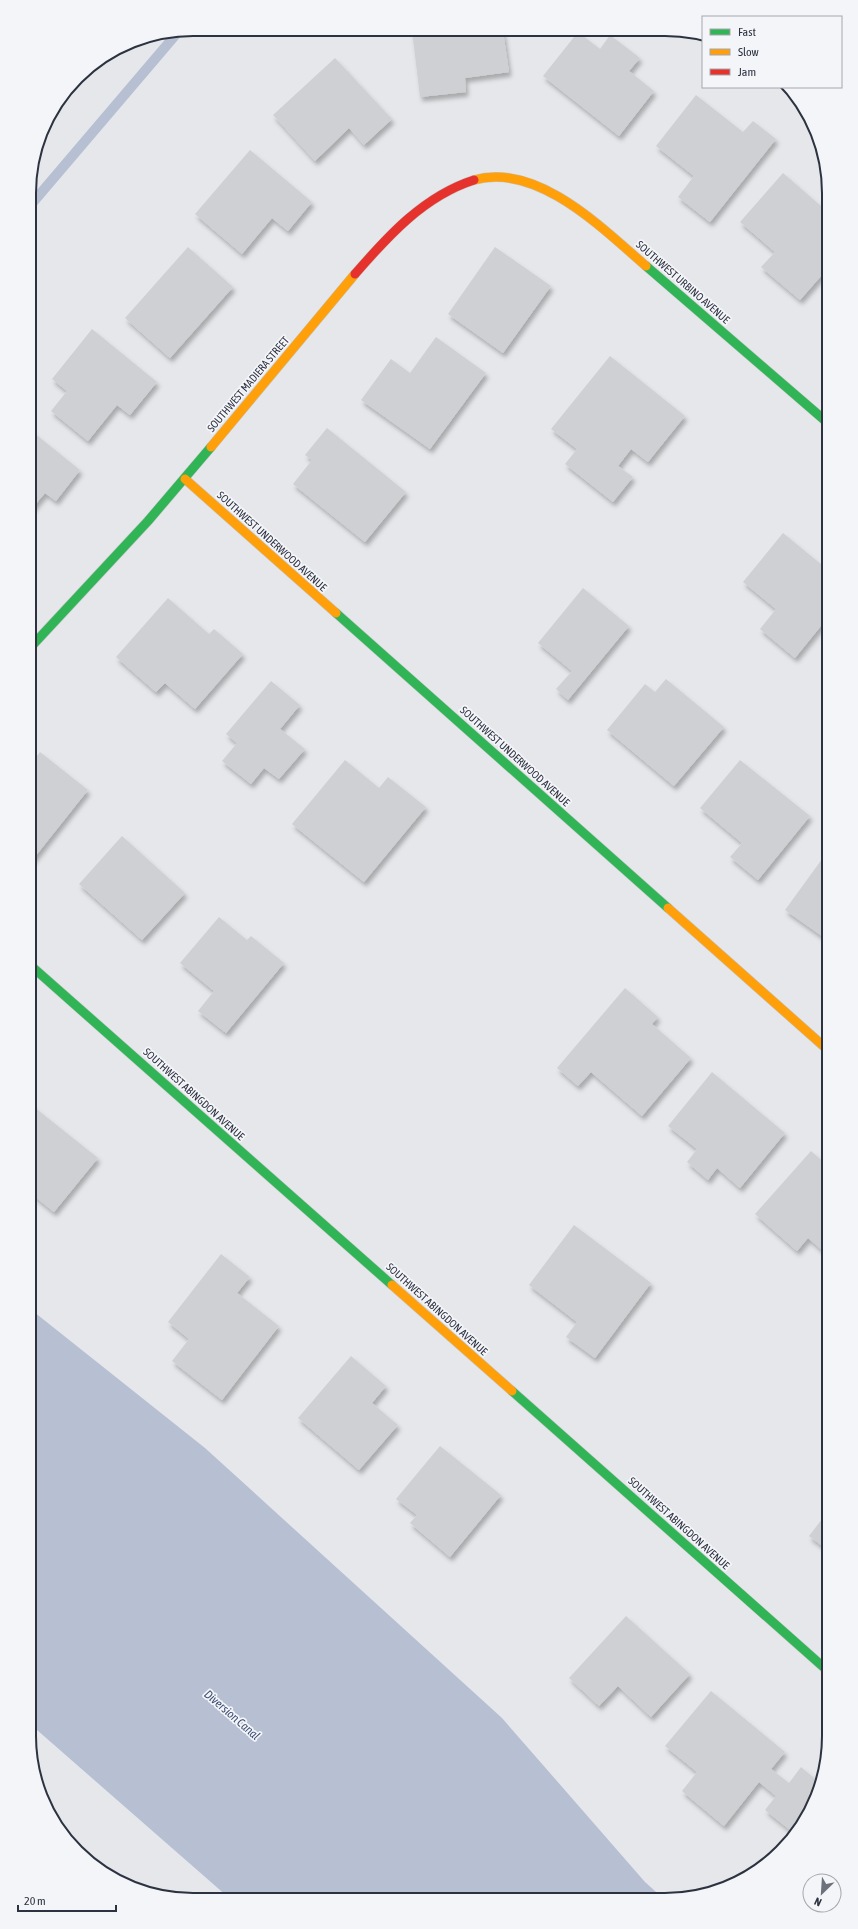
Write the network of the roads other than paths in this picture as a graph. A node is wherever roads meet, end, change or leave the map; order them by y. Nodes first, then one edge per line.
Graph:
1 (510, 178) joint
2 (822, 418) edge
3 (185, 479) junction
4 (36, 641) edge
5 (36, 970) edge
6 (822, 1046) edge
7 (822, 1666) edge

1 - 2 street, SOUTHWEST URBINO AVENUE
1 - 3 street, SOUTHWEST MADIERA STREET
3 - 4 street, SOUTHWEST MADIERA STREET
3 - 6 street, SOUTHWEST UNDERWOOD AVENUE
5 - 7 street, SOUTHWEST ABINGDON AVENUE

